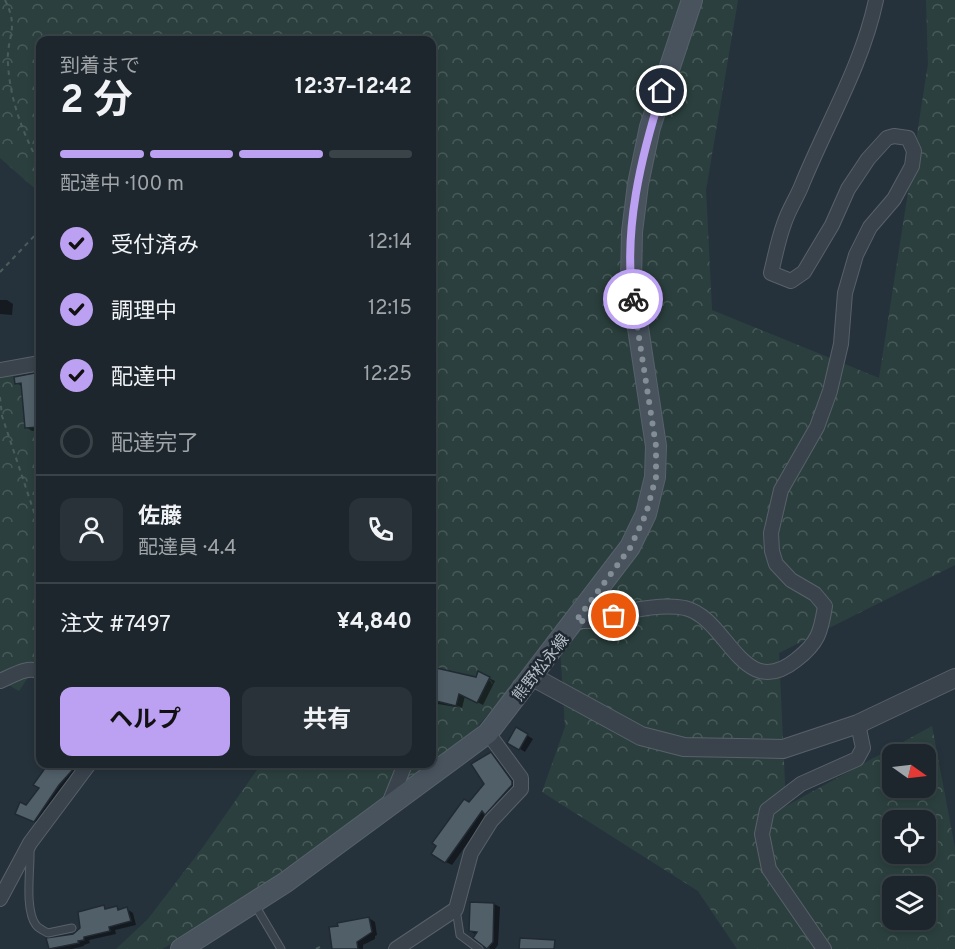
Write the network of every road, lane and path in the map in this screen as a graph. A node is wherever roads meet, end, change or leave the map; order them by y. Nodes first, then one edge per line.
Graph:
1 (5, 0) edge
2 (692, 0) edge
3 (876, 0) edge
4 (36, 158) edge
5 (36, 234) edge
6 (0, 272) edge
7 (36, 364) edge
8 (0, 370) edge
9 (0, 397) edge
10 (36, 518) edge
11 (576, 621) junction
12 (36, 670) edge
13 (532, 677) junction
14 (955, 678) edge
15 (0, 681) edge
16 (858, 724) junction
17 (488, 733) junction
18 (86, 768) edge
19 (403, 768) edge
20 (388, 807) junction
21 (30, 843) junction
22 (0, 899) edge
23 (254, 903) junction
24 (456, 909) junction
25 (72, 928) dead end
26 (320, 947) dead end
27 (181, 949) edge
28 (281, 949) edge
29 (316, 949) edge
30 (396, 949) edge
31 (479, 949) edge
32 (824, 949) edge

1 - 4 path
2 - 11 main road, 熊野松永線
3 - 11 street
5 - 6 path
7 - 8 street
9 - 10 path
11 - 13 main road, 熊野松永線
12 - 15 street
13 - 16 street
13 - 17 main road, 熊野松永線
14 - 16 street
16 - 32 street
17 - 20 main road, 熊野松永線
17 - 24 street
18 - 21 street
19 - 20 street
20 - 23 main road, 熊野松永線
21 - 22 street
21 - 25 lane
23 - 27 main road, 熊野松永線
23 - 28 lane
24 - 30 street
24 - 31 lane
26 - 29 path

